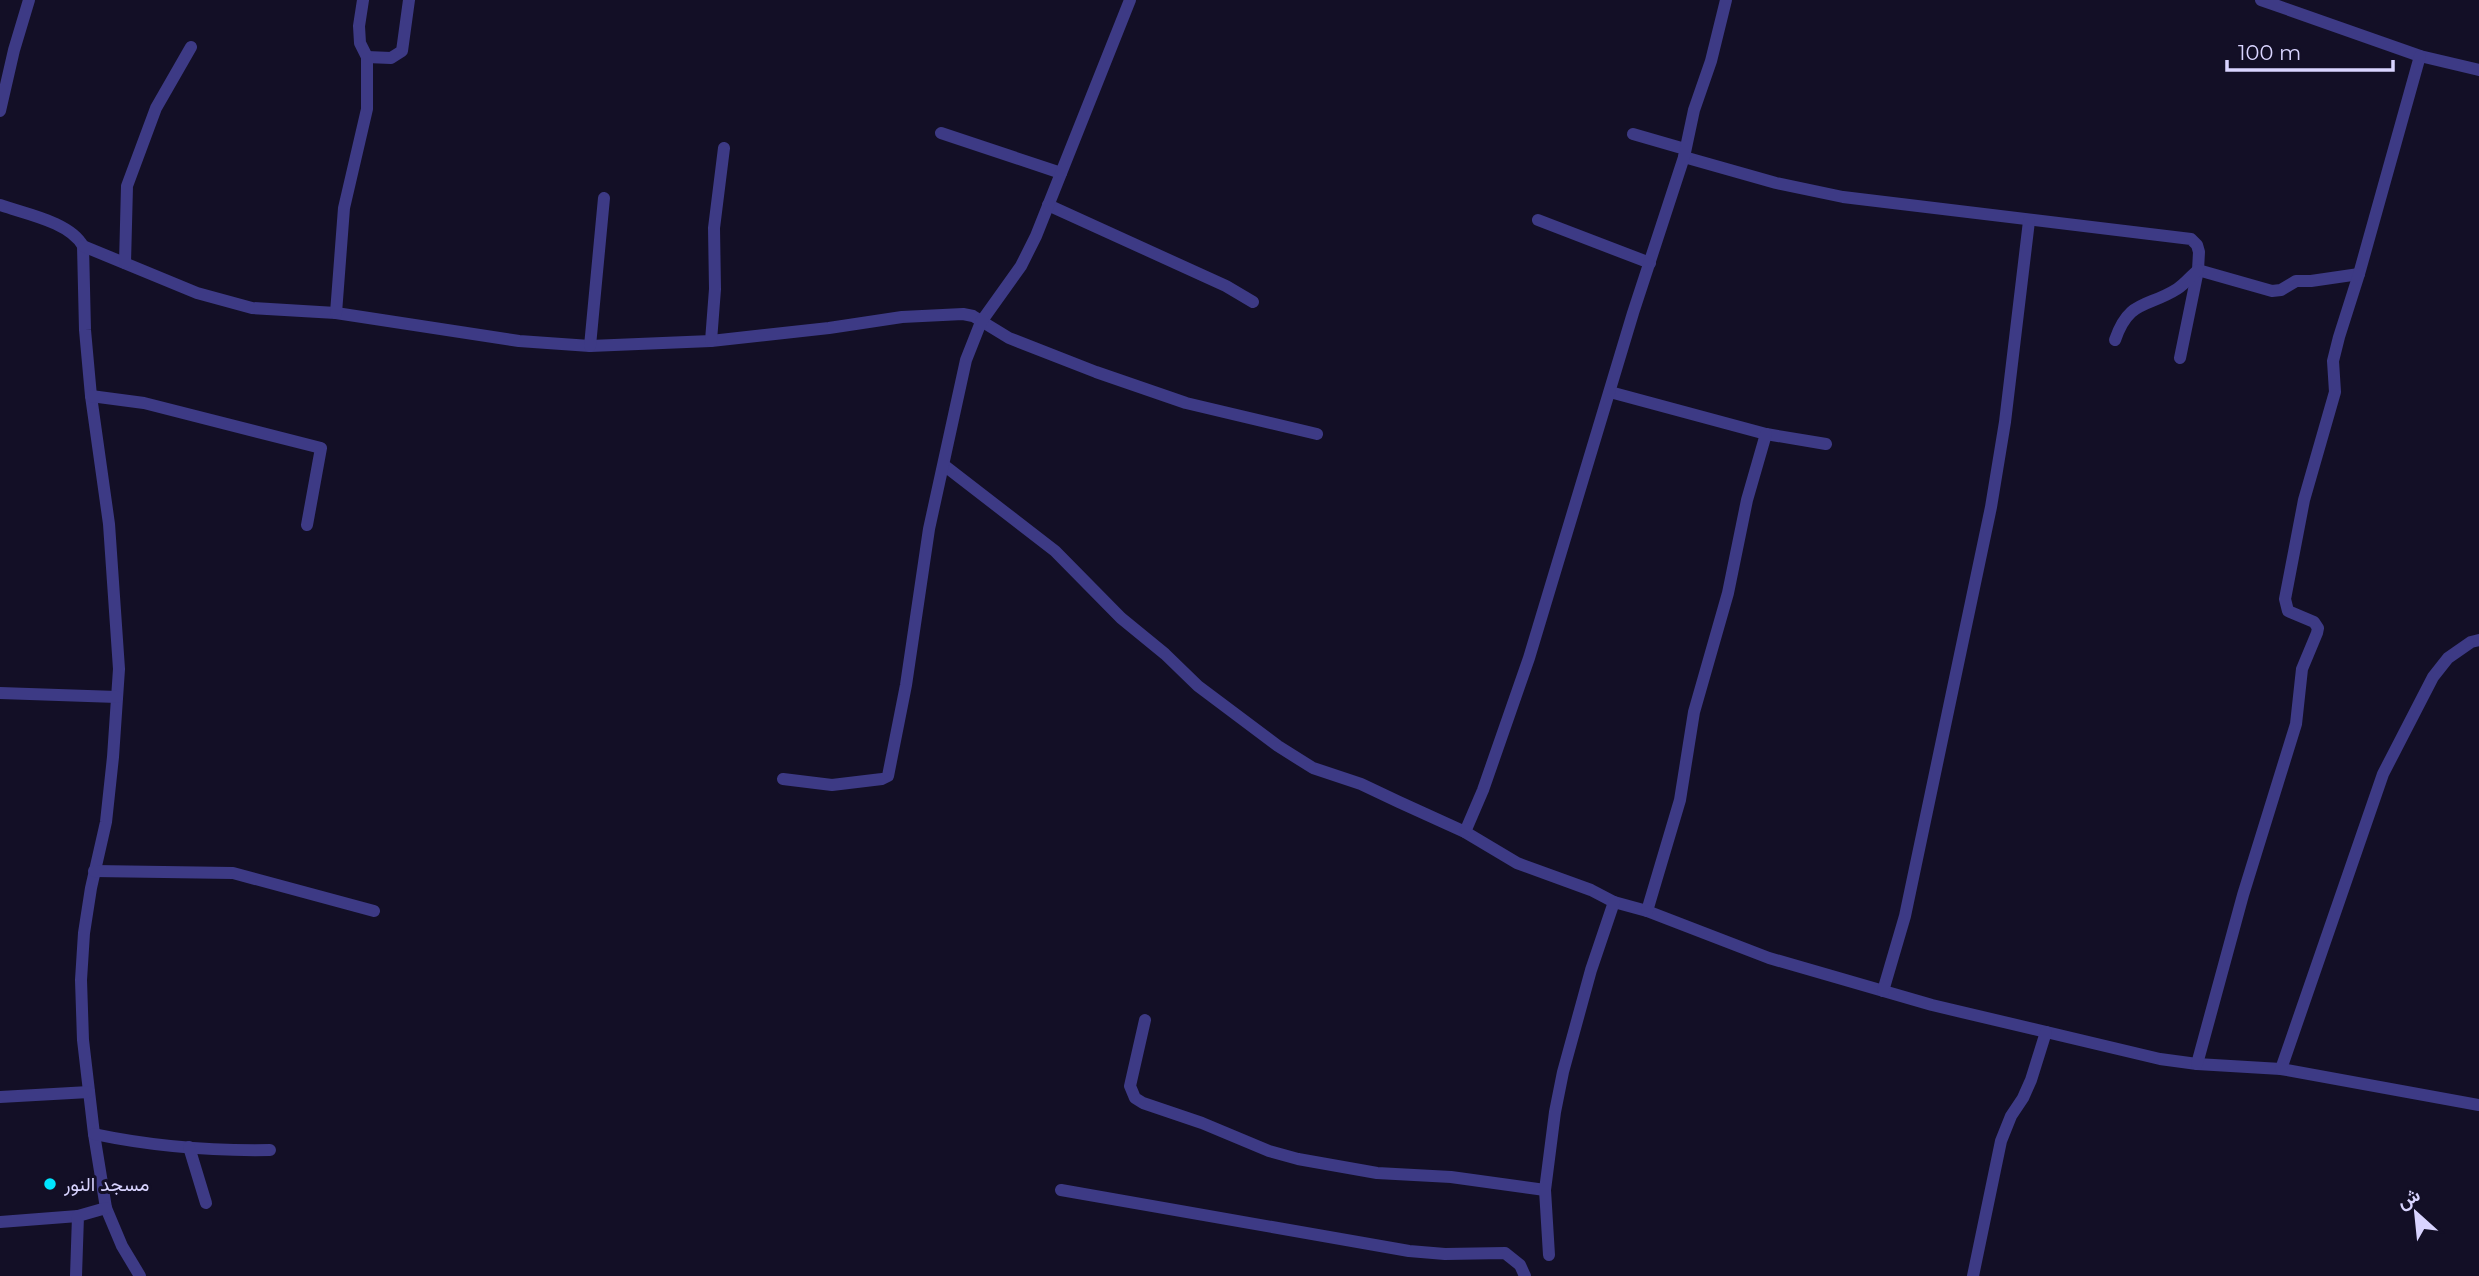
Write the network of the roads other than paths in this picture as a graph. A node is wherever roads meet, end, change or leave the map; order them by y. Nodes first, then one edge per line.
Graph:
1 (29, 0) edge
2 (363, 0) edge
3 (409, 0) edge
4 (1130, 0) edge
5 (1726, 0) edge
6 (2261, 0) edge
7 (191, 47) dead end
8 (2420, 56) junction
9 (367, 57) junction
10 (2479, 70) edge
11 (0, 111) edge
12 (941, 133) dead end
13 (1633, 134) dead end
14 (724, 148) dead end
15 (1685, 153) junction
16 (1061, 173) junction
17 (604, 198) dead end
18 (0, 205) edge
19 (1048, 205) junction
20 (1538, 220) dead end
21 (2029, 221) junction
22 (83, 246) junction
23 (125, 263) junction
24 (1650, 263) junction
25 (2198, 270) junction
26 (2360, 274) junction
27 (1253, 302) dead end
28 (336, 313) junction
29 (981, 322) junction
30 (2115, 340) dead end
31 (711, 341) junction
32 (590, 346) junction
33 (2180, 358) dead end
34 (1610, 392) junction
35 (91, 396) junction
36 (1317, 434) dead end
37 (1766, 434) junction
38 (1826, 444) dead end
39 (945, 466) junction
40 (307, 526) dead end
41 (2479, 640) edge
42 (0, 693) edge
43 (117, 697) junction
44 (783, 779) dead end
45 (1465, 832) junction
46 (94, 872) junction
47 (1614, 902) junction
48 (374, 911) dead end
49 (1647, 911) junction
50 (1883, 991) junction
51 (1146, 1020) dead end
52 (2046, 1032) junction
53 (2197, 1064) junction
54 (2281, 1069) junction
55 (89, 1092) junction
56 (0, 1097) edge
57 (2479, 1105) edge
58 (94, 1135) junction
59 (189, 1147) junction
60 (270, 1150) dead end
61 (1061, 1190) dead end
62 (1545, 1190) junction
63 (206, 1203) dead end
64 (106, 1208) junction
65 (78, 1216) junction
66 (0, 1222) edge
67 (1549, 1255) dead end
68 (76, 1276) edge
69 (140, 1276) edge
70 (1524, 1276) edge
71 (1973, 1276) edge

1 - 11 street
2 - 9 street
3 - 9 street
4 - 16 street
5 - 15 street
6 - 8 street
7 - 23 street
8 - 10 street
8 - 26 street
9 - 28 street
12 - 16 street
13 - 15 street
14 - 31 street
15 - 21 street
15 - 24 street
16 - 19 street
17 - 32 street
18 - 22 street
19 - 27 street
19 - 29 street
20 - 24 street
21 - 25 street
21 - 50 street
22 - 23 street
22 - 35 street
23 - 28 street
24 - 34 street
25 - 26 street
25 - 30 street
25 - 33 street
26 - 53 street
28 - 32 street
29 - 31 street
29 - 36 street
29 - 39 street
31 - 32 street
34 - 37 street
34 - 45 street
35 - 40 street
35 - 43 street
37 - 38 street
37 - 49 street
39 - 44 street
39 - 45 street
41 - 54 street
42 - 43 street
43 - 46 street
45 - 47 street
46 - 48 street
46 - 55 street
47 - 49 street
47 - 62 street
49 - 50 street
50 - 52 street
51 - 62 street
52 - 53 street
52 - 71 street
53 - 54 street
54 - 57 street
55 - 56 street
55 - 58 street
58 - 59 street
58 - 64 street
59 - 60 street
59 - 63 street
61 - 70 street
62 - 67 street
64 - 65 street
64 - 69 street
65 - 66 street
65 - 68 street

